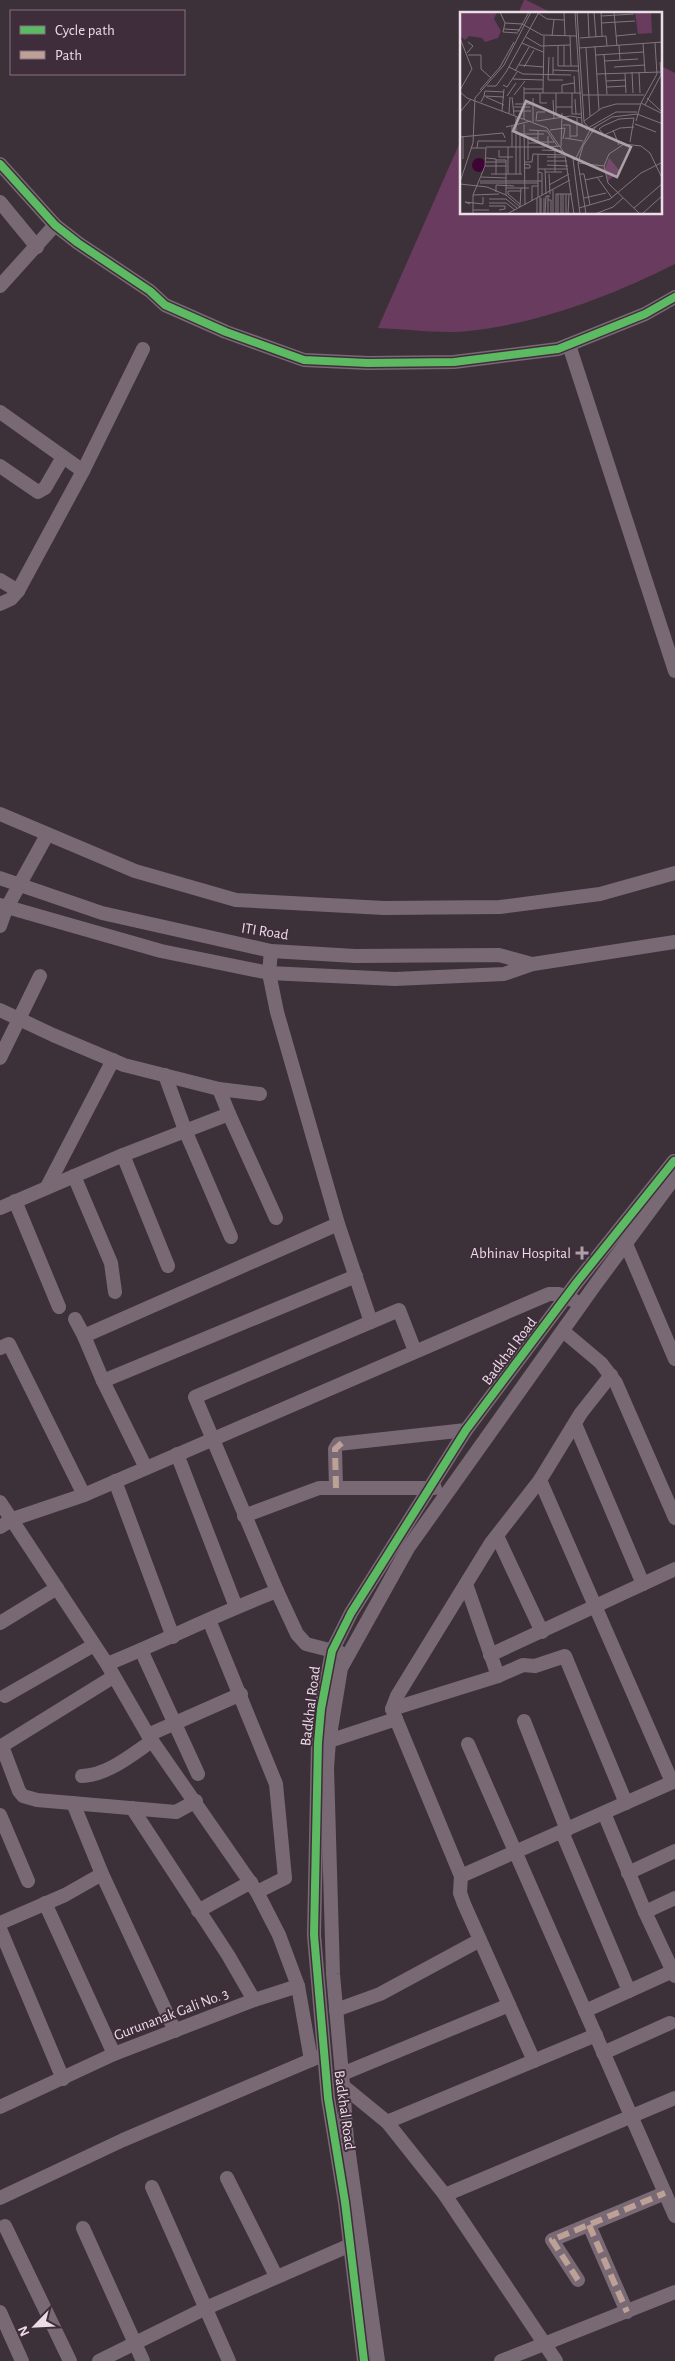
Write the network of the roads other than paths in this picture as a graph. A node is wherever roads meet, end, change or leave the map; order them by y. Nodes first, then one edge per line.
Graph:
1 (0, 164) edge
2 (0, 202) edge
3 (55, 225) junction
4 (36, 247) junction
5 (0, 286) edge
6 (675, 297) edge
7 (569, 345) junction
8 (143, 349) dead end
9 (0, 412) edge
10 (63, 457) junction
11 (0, 466) edge
12 (83, 471) junction
13 (0, 580) edge
14 (18, 591) junction
15 (0, 604) edge
16 (675, 671) edge
17 (0, 814) edge
18 (47, 835) junction
19 (675, 872) edge
20 (0, 878) edge
21 (20, 886) junction
22 (3, 907) edge
23 (0, 926) edge
24 (675, 942) edge
25 (271, 951) junction
26 (533, 964) junction
27 (269, 973) junction
28 (40, 976) dead end
29 (0, 1010) edge
30 (20, 1020) junction
31 (0, 1058) edge
32 (113, 1060) junction
33 (165, 1075) junction
34 (219, 1089) junction
35 (260, 1094) dead end
36 (228, 1114) junction
37 (185, 1130) junction
38 (122, 1154) junction
39 (675, 1158) edge
40 (74, 1176) junction
41 (675, 1177) edge
42 (47, 1187) junction
43 (15, 1201) junction
44 (0, 1208) edge
45 (276, 1218) dead end
46 (338, 1224) junction
47 (231, 1237) dead end
48 (626, 1244) junction
49 (168, 1266) dead end
50 (356, 1276) junction
51 (115, 1292) dead end
52 (567, 1298) junction
53 (582, 1304) junction
54 (59, 1307) dead end
55 (75, 1319) dead end
56 (371, 1322) junction
57 (563, 1331) junction
58 (84, 1336) junction
59 (0, 1348) edge
60 (414, 1351) junction
61 (675, 1359) edge
62 (611, 1375) junction
63 (103, 1381) junction
64 (575, 1424) junction
65 (466, 1430) junction
66 (213, 1438) junction
67 (177, 1454) junction
68 (146, 1468) junction
69 (540, 1480) junction
70 (115, 1481) junction
71 (336, 1488) junction
72 (429, 1488) junction
73 (451, 1488) junction
74 (84, 1494) junction
75 (0, 1502) edge
76 (244, 1516) junction
77 (675, 1518) edge
78 (13, 1519) junction
79 (0, 1527) edge
80 (497, 1536) junction
81 (675, 1569) edge
82 (466, 1584) junction
83 (643, 1584) junction
84 (57, 1588) junction
85 (276, 1592) junction
86 (236, 1607) junction
87 (595, 1607) junction
88 (209, 1620) junction
89 (0, 1622) edge
90 (542, 1632) junction
91 (173, 1637) junction
92 (94, 1645) junction
93 (141, 1650) junction
94 (332, 1651) junction
95 (347, 1655) junction
96 (490, 1655) junction
97 (107, 1664) junction
98 (498, 1676) junction
99 (113, 1677) junction
100 (241, 1694) junction
101 (5, 1696) dead end
102 (394, 1714) junction
103 (524, 1721) dead end
104 (175, 1722) junction
105 (150, 1738) junction
106 (329, 1741) junction
107 (468, 1744) dead end
108 (1, 1746) edge
109 (198, 1774) dead end
110 (82, 1776) dead end
111 (673, 1781) edge
112 (196, 1801) junction
113 (73, 1803) junction
114 (626, 1803) junction
115 (132, 1808) junction
116 (604, 1813) junction
117 (0, 1815) edge
118 (565, 1831) junction
119 (675, 1851) edge
120 (515, 1854) junction
121 (628, 1873) junction
122 (102, 1874) junction
123 (461, 1876) junction
124 (28, 1881) dead end
125 (254, 1887) junction
126 (675, 1898) edge
127 (45, 1903) junction
128 (198, 1911) junction
129 (645, 1912) junction
130 (0, 1923) edge
131 (0, 1929) edge
132 (480, 1940) junction
133 (674, 1973) edge
134 (298, 1986) junction
135 (629, 1991) junction
136 (254, 2000) junction
137 (509, 2005) junction
138 (336, 2010) junction
139 (585, 2011) junction
140 (670, 2023) dead end
141 (175, 2031) junction
142 (596, 2035) junction
143 (340, 2048) junction
144 (604, 2053) junction
145 (114, 2054) junction
146 (317, 2057) junction
147 (534, 2061) junction
148 (63, 2079) junction
149 (342, 2080) junction
150 (675, 2098) edge
151 (0, 2107) edge
152 (631, 2116) junction
153 (387, 2122) junction
154 (227, 2178) dead end
155 (152, 2187) dead end
156 (445, 2195) junction
157 (0, 2198) edge
158 (670, 2198) edge
159 (675, 2216) edge
160 (589, 2225) junction
161 (5, 2226) dead end
162 (83, 2228) dead end
163 (363, 2240) junction
164 (348, 2246) junction
165 (276, 2276) junction
166 (578, 2280) dead end
167 (675, 2292) edge
168 (206, 2308) junction
169 (0, 2312) edge
170 (627, 2312) junction
171 (135, 2344) junction
172 (545, 2345) junction
173 (22, 2361) edge
174 (70, 2361) edge
175 (99, 2361) edge
176 (143, 2361) edge
177 (230, 2361) edge
178 (364, 2361) edge
179 (378, 2361) edge
180 (501, 2361) edge
181 (556, 2361) edge

1 - 3 street
2 - 4 street
3 - 4 street
3 - 7 street
4 - 5 street
6 - 7 street
7 - 16 street
8 - 12 street
9 - 10 street
10 - 11 street
10 - 12 street
12 - 14 street
13 - 14 street
14 - 15 street
17 - 18 street
18 - 19 street
18 - 21 street
20 - 21 street, ITI Road
21 - 22 street
21 - 25 street, ITI Road
22 - 23 street
22 - 27 street, ITI Road
24 - 26 street, ITI Road
25 - 26 street, ITI Road
25 - 27 street
26 - 27 street, ITI Road
27 - 46 street
28 - 30 street
29 - 30 street
30 - 31 street
30 - 32 street
32 - 33 street
32 - 42 street
33 - 34 street
33 - 37 street
34 - 35 street
34 - 36 street
36 - 37 street
36 - 45 street
37 - 38 street
37 - 47 street
38 - 40 street
38 - 49 street
39 - 52 street, Badkhal Road
40 - 42 street
40 - 51 street
41 - 48 street, Badkhal Road
42 - 43 street
43 - 44 street
43 - 54 street
46 - 50 street
46 - 58 street
48 - 53 street, Badkhal Road
48 - 61 street
50 - 56 street
50 - 63 street
52 - 53 street
52 - 60 street
52 - 65 street, Badkhal Road
53 - 57 street, Badkhal Road
55 - 58 street
56 - 60 street
56 - 66 street
57 - 62 street
57 - 73 street, Badkhal Road
58 - 63 street
59 - 74 street
60 - 66 street
62 - 64 street
62 - 77 street
63 - 68 street
64 - 69 street
64 - 83 street
65 - 71 street
65 - 72 street, Badkhal Road
66 - 67 street
66 - 76 street
67 - 68 street
67 - 86 street
68 - 70 street
69 - 80 street
69 - 87 street
70 - 74 street
70 - 91 street
71 - 72 street
71 - 76 street
72 - 73 street
72 - 94 street, Badkhal Road
73 - 95 street, Badkhal Road
74 - 78 street
75 - 78 street
76 - 85 street
78 - 79 street
78 - 84 street
80 - 82 street
80 - 90 street
81 - 83 street
82 - 96 street
82 - 102 street
83 - 87 street
84 - 89 street
84 - 92 street
85 - 86 street
85 - 94 street
86 - 88 street
87 - 90 street
87 - 111 street
88 - 91 street
88 - 100 street
90 - 96 street
91 - 93 street
92 - 97 street
92 - 101 street
93 - 97 street
93 - 104 street
94 - 95 street
94 - 146 street, Badkhal Road
95 - 106 street, Badkhal Road
96 - 98 street
97 - 99 street
98 - 102 street
98 - 114 street
99 - 105 street
99 - 108 street
100 - 104 street
100 - 125 street
102 - 106 street
102 - 123 street
103 - 118 street
104 - 105 street
104 - 109 street
105 - 110 street
105 - 112 street
106 - 138 street, Badkhal Road
107 - 120 street
108 - 113 street
111 - 114 street
112 - 115 street
112 - 125 street
113 - 115 street
113 - 122 street
114 - 116 street
115 - 128 street
116 - 118 street
116 - 121 street
117 - 124 street
118 - 120 street
118 - 135 street
119 - 121 street
120 - 123 street
120 - 139 street
121 - 129 street
122 - 127 street
122 - 141 street
123 - 132 street
125 - 128 street
125 - 134 street
126 - 129 street
127 - 130 street
127 - 145 street, Gurunanak Gali No. 3
128 - 136 street
129 - 133 street
131 - 148 street
132 - 137 street
132 - 138 street
133 - 135 street
134 - 136 street, Gurunanak Gali No. 3
134 - 146 street
135 - 139 street
136 - 141 street, Gurunanak Gali No. 3
137 - 147 street
137 - 149 street
138 - 143 street, Badkhal Road
139 - 142 street
140 - 144 street
141 - 145 street, Gurunanak Gali No. 3
142 - 144 street
142 - 147 street
143 - 146 street
143 - 149 street, Badkhal Road
144 - 152 street
145 - 148 street
146 - 157 street
146 - 164 street, Badkhal Road
147 - 153 street
148 - 151 street
149 - 153 street
149 - 163 street, Badkhal Road
150 - 152 street
152 - 156 street
152 - 158 street
153 - 156 street
154 - 165 street
155 - 168 street
156 - 172 street
158 - 159 street
158 - 160 street
160 - 166 street
160 - 170 street
161 - 174 street
162 - 171 street
163 - 164 street
163 - 179 street, Badkhal Road
164 - 165 street
164 - 178 street, Badkhal Road
165 - 168 street
167 - 170 street
168 - 171 street
168 - 177 street
169 - 173 street
170 - 172 street
171 - 175 street
171 - 176 street
172 - 180 street
172 - 181 street

